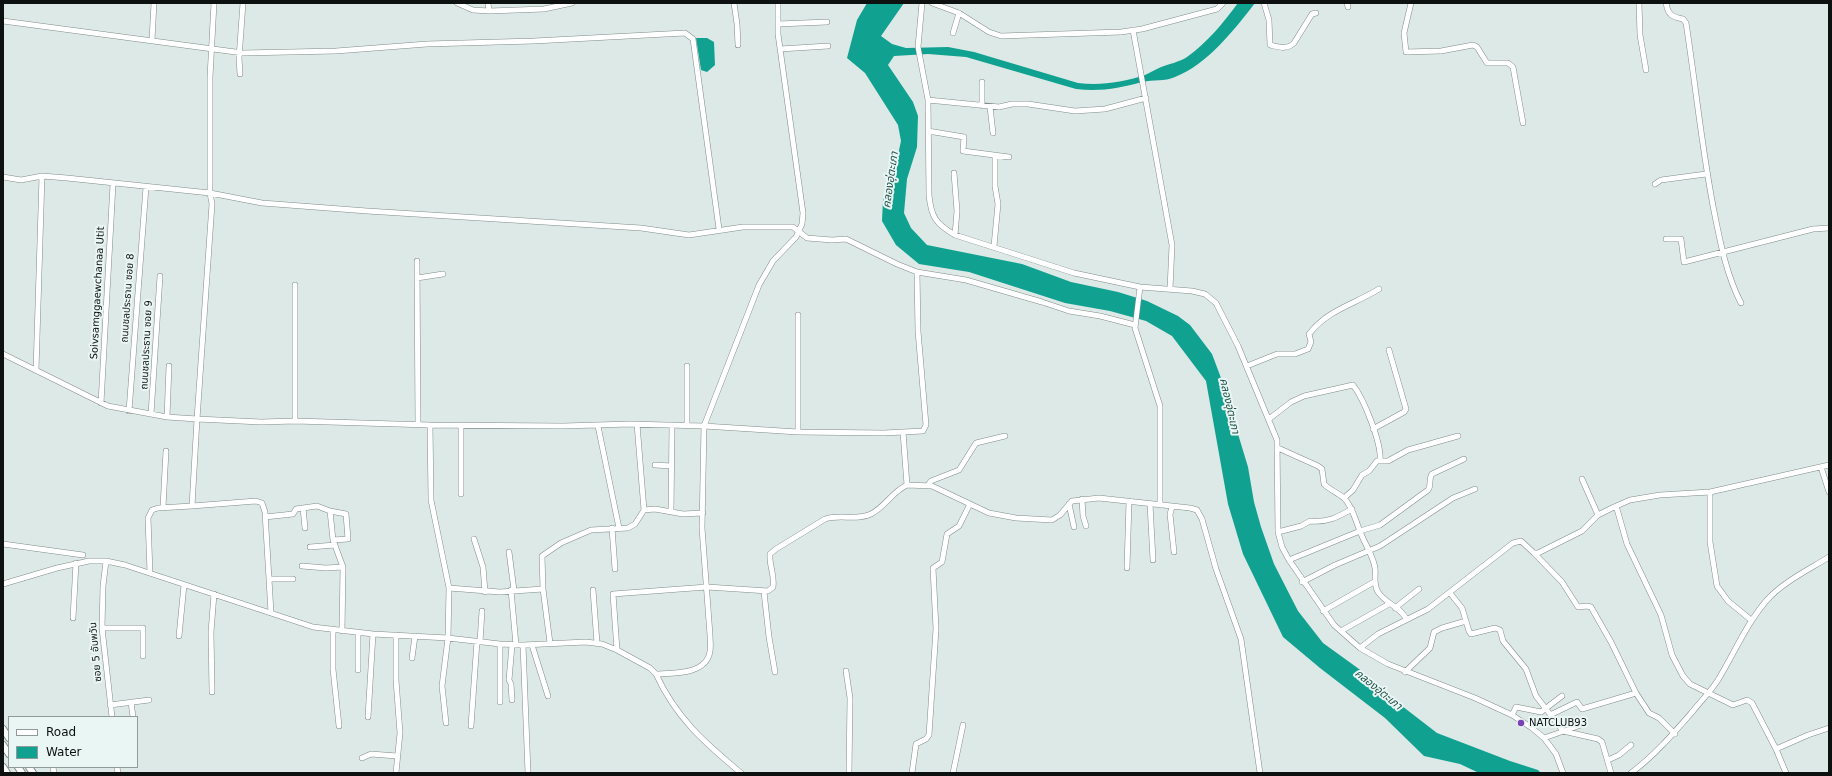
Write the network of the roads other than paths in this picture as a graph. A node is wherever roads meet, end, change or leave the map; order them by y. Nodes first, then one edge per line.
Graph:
1 (154, 3) edge
2 (214, 3) edge
3 (243, 3) edge
4 (457, 3) edge
5 (472, 3) edge
6 (488, 3) edge
7 (504, 3) edge
8 (572, 3) edge
9 (734, 3) edge
10 (778, 3) edge
11 (922, 3) edge
12 (932, 3) edge
13 (1222, 3) edge
14 (1264, 3) edge
15 (1411, 3) edge
16 (1640, 3) edge
17 (1666, 3) edge
18 (554, 5) edge
19 (472, 10) junction
20 (505, 10) junction
21 (489, 11) junction
22 (1316, 13) dead end
23 (959, 14) junction
24 (3, 21) edge
25 (827, 22) dead end
26 (778, 24) junction
27 (1134, 30) junction
28 (953, 33) dead end
29 (152, 40) junction
30 (738, 45) dead end
31 (828, 46) dead end
32 (211, 48) junction
33 (780, 49) junction
34 (240, 52) junction
35 (1646, 70) dead end
36 (240, 74) dead end
37 (982, 82) dead end
38 (1146, 98) junction
39 (928, 100) junction
40 (982, 106) junction
41 (990, 107) junction
42 (1523, 123) dead end
43 (928, 131) junction
44 (993, 133) dead end
45 (996, 156) junction
46 (1009, 157) dead end
47 (954, 174) dead end
48 (1706, 174) junction
49 (42, 176) junction
50 (3, 177) edge
51 (113, 184) junction
52 (1655, 184) dead end
53 (146, 187) junction
54 (210, 193) junction
55 (1829, 228) edge
56 (719, 230) junction
57 (799, 231) junction
58 (955, 235) junction
59 (1666, 239) dead end
60 (994, 246) junction
61 (1723, 253) junction
62 (417, 261) dead end
63 (917, 272) junction
64 (443, 274) dead end
65 (160, 276) dead end
66 (417, 278) junction
67 (295, 285) dead end
68 (1140, 287) junction
69 (1170, 289) junction
70 (1379, 289) dead end
71 (1741, 303) dead end
72 (798, 315) dead end
73 (1135, 324) junction
74 (1389, 350) dead end
75 (3, 354) edge
76 (169, 366) dead end
77 (687, 366) dead end
78 (1247, 366) junction
79 (36, 370) junction
80 (101, 403) junction
81 (129, 411) junction
82 (151, 414) junction
83 (167, 417) junction
84 (196, 419) junction
85 (1269, 419) junction
86 (295, 421) junction
87 (637, 424) junction
88 (418, 425) junction
89 (430, 425) junction
90 (462, 425) junction
91 (672, 425) junction
92 (687, 425) junction
93 (598, 426) junction
94 (704, 426) junction
95 (1373, 429) junction
96 (798, 432) junction
97 (903, 432) junction
98 (1005, 436) dead end
99 (1458, 436) dead end
100 (1278, 448) junction
101 (166, 451) dead end
102 (1464, 459) dead end
103 (1380, 461) junction
104 (1829, 464) edge
105 (655, 465) dead end
106 (671, 466) junction
107 (1821, 467) junction
108 (1582, 479) dead end
109 (907, 485) junction
110 (928, 485) junction
111 (1475, 489) dead end
112 (1710, 492) junction
113 (1829, 492) edge
114 (461, 494) dead end
115 (1344, 498) junction
116 (1082, 499) junction
117 (1129, 501) junction
118 (970, 504) junction
119 (1070, 504) junction
120 (1150, 504) junction
121 (1160, 505) junction
122 (192, 506) junction
123 (163, 507) junction
124 (1172, 507) junction
125 (1614, 507) junction
126 (303, 508) junction
127 (1352, 509) junction
128 (330, 510) junction
129 (644, 510) junction
130 (671, 512) junction
131 (703, 513) junction
132 (1598, 515) junction
133 (265, 517) junction
134 (1086, 526) dead end
135 (1074, 527) dead end
136 (305, 528) dead end
137 (612, 528) junction
138 (619, 528) junction
139 (1360, 531) junction
140 (1278, 532) junction
141 (474, 539) dead end
142 (334, 543) junction
143 (3, 544) edge
144 (310, 547) dead end
145 (1369, 551) junction
146 (509, 552) dead end
147 (1174, 552) dead end
148 (1534, 553) junction
149 (83, 555) dead end
150 (1829, 557) edge
151 (1154, 560) dead end
152 (1289, 560) junction
153 (106, 561) junction
154 (76, 563) junction
155 (302, 566) dead end
156 (343, 567) junction
157 (1127, 568) dead end
158 (615, 569) dead end
159 (150, 573) junction
160 (270, 579) junction
161 (293, 579) dead end
162 (1302, 582) junction
163 (1374, 582) junction
164 (3, 584) edge
165 (184, 585) junction
166 (449, 588) junction
167 (707, 588) junction
168 (543, 589) junction
169 (1419, 589) dead end
170 (513, 590) junction
171 (593, 590) dead end
172 (484, 592) junction
173 (764, 592) junction
174 (1450, 593) junction
175 (214, 594) junction
176 (1389, 604) junction
177 (1395, 608) junction
178 (482, 611) dead end
179 (1323, 611) junction
180 (271, 613) junction
181 (72, 618) dead end
182 (1406, 619) junction
183 (1751, 620) junction
184 (1466, 621) junction
185 (102, 628) junction
186 (333, 630) junction
187 (342, 631) junction
188 (1341, 631) junction
189 (358, 632) junction
190 (373, 634) junction
191 (396, 635) junction
192 (179, 636) dead end
193 (415, 636) junction
194 (448, 638) junction
195 (479, 642) junction
196 (550, 643) junction
197 (597, 643) junction
198 (500, 644) junction
199 (514, 645) junction
200 (523, 645) junction
201 (532, 645) junction
202 (1360, 648) junction
203 (617, 650) junction
204 (143, 656) dead end
205 (412, 658) dead end
206 (358, 670) dead end
207 (775, 672) dead end
208 (846, 672) dead end
209 (1405, 672) junction
210 (656, 674) junction
211 (212, 692) dead end
212 (1636, 693) junction
213 (1708, 693) junction
214 (548, 696) dead end
215 (1562, 696) dead end
216 (149, 700) dead end
217 (512, 700) dead end
218 (131, 702) junction
219 (500, 702) dead end
220 (110, 705) junction
221 (1545, 709) junction
222 (1512, 715) junction
223 (1550, 715) junction
224 (112, 716) edge
225 (133, 716) edge
226 (368, 717) dead end
227 (446, 723) dead end
228 (1581, 725) dead end
229 (339, 726) dead end
230 (471, 726) dead end
231 (963, 726) dead end
232 (1829, 728) edge
233 (1563, 731) junction
234 (1674, 734) junction
235 (1544, 738) junction
236 (1631, 745) dead end
237 (1776, 749) junction
238 (397, 756) junction
239 (362, 758) dead end
240 (1608, 760) junction
241 (3, 766) edge
242 (7, 773) edge
243 (396, 773) edge
244 (528, 773) edge
245 (742, 773) edge
246 (849, 773) edge
247 (912, 773) edge
248 (953, 773) edge
249 (1260, 773) edge
250 (1564, 773) edge
251 (1611, 773) edge
252 (1631, 773) edge
253 (1786, 773) edge

1 - 29 street
2 - 32 street
3 - 34 street
4 - 19 street
5 - 19 street
6 - 21 street
7 - 20 street
8 - 18 street
9 - 30 street
10 - 26 street
11 - 39 street
12 - 23 street
13 - 27 street
14 - 22 street
15 - 42 street
16 - 35 street
17 - 48 street
18 - 20 street
19 - 21 street
20 - 21 street
23 - 27 street
23 - 28 street
24 - 29 street
25 - 26 street
26 - 33 street
27 - 38 street
29 - 32 street
31 - 33 street
32 - 34 street
32 - 54 street
33 - 57 street
34 - 36 street
34 - 56 street
37 - 40 street
38 - 41 street
38 - 69 street
39 - 40 street
39 - 43 street
40 - 41 street
41 - 44 street
43 - 45 street
43 - 58 street
45 - 46 street
45 - 60 street
47 - 58 street
48 - 52 street
48 - 61 street
49 - 50 street
49 - 51 street
49 - 79 street
51 - 53 street
51 - 80 street, Soivsamggaewchanaa Utit
53 - 54 street
53 - 81 street, ถนนชลประธาน ซอย 8
54 - 56 street
54 - 84 street
55 - 61 street
56 - 57 street
57 - 63 street
57 - 94 street
58 - 60 street
59 - 61 street
60 - 68 street
61 - 71 street
62 - 66 street
63 - 73 street
63 - 97 street
64 - 66 street
65 - 82 street, ถนนชลประธาน ซอย 9
66 - 88 street
67 - 86 street
68 - 69 street
68 - 73 street
69 - 78 street
70 - 78 street
72 - 96 street
73 - 121 street
74 - 95 street
75 - 79 street
76 - 83 street
77 - 92 street
78 - 85 street
79 - 80 street
80 - 81 street
81 - 82 street
82 - 83 street
83 - 84 street
84 - 86 street
84 - 122 street
85 - 95 street
85 - 100 street
86 - 88 street
87 - 91 street
87 - 93 street
87 - 129 street
88 - 89 street
89 - 90 street
89 - 166 street
90 - 93 street
90 - 114 street
91 - 92 street
91 - 106 street
92 - 94 street
93 - 138 street
94 - 96 street
94 - 131 street
95 - 103 street
96 - 97 street
97 - 109 street
98 - 110 street
99 - 103 street
100 - 115 street
100 - 140 street
101 - 123 street
102 - 139 street
103 - 115 street
104 - 107 street
105 - 106 street
106 - 130 street
107 - 112 street
107 - 113 street
108 - 132 street
109 - 110 street
109 - 173 street
110 - 118 street
111 - 145 street
112 - 125 street
112 - 183 street
115 - 127 street
116 - 117 street
116 - 119 street
116 - 134 street
117 - 120 street
117 - 157 street
118 - 119 street
118 - 247 street
119 - 135 street
120 - 121 street
120 - 151 street
121 - 124 street
122 - 123 street
122 - 133 street
123 - 159 street
124 - 147 street
124 - 249 street
125 - 132 street
125 - 213 street
126 - 128 street
126 - 133 street
126 - 136 street
127 - 139 street
127 - 140 street
128 - 142 street
128 - 142 street
129 - 130 street
129 - 138 street
130 - 131 street
131 - 167 street
132 - 148 street
133 - 160 street
137 - 138 street
137 - 158 street
137 - 168 street
139 - 145 street
139 - 152 street
140 - 152 street
141 - 172 street
142 - 144 street
142 - 156 street
143 - 149 street
145 - 162 street
145 - 163 street
146 - 170 street
148 - 174 street
148 - 212 street
150 - 183 street
152 - 162 street
153 - 154 street
153 - 159 street
153 - 185 street, ซอย 5 อัมพวัน
154 - 164 street
154 - 181 street
155 - 156 street
156 - 187 street
159 - 165 street
160 - 161 street
160 - 180 street
162 - 179 street
163 - 176 street
163 - 179 street
165 - 175 street
165 - 192 street
166 - 172 street
166 - 194 street
167 - 173 street
167 - 203 street
167 - 210 street
168 - 170 street
168 - 196 street
169 - 177 street
170 - 172 street
170 - 199 street
171 - 197 street
173 - 207 street
174 - 182 street
174 - 184 street
175 - 180 street
175 - 211 street
176 - 177 street
176 - 188 street
177 - 182 street
178 - 195 street
179 - 188 street
180 - 186 street
182 - 202 street
183 - 213 street
184 - 209 street
184 - 221 street
185 - 204 street
185 - 220 street, ซอย 5 อัมพวัน
186 - 187 street
186 - 229 street
187 - 189 street
188 - 202 street
189 - 190 street
189 - 206 street
190 - 191 street
190 - 226 street
191 - 193 street
191 - 238 street
193 - 194 street
193 - 205 street
194 - 195 street
194 - 227 street
195 - 198 street
195 - 230 street
196 - 197 street
196 - 201 street
197 - 203 street
198 - 199 street
198 - 219 street
199 - 200 street
199 - 217 street
200 - 201 street
200 - 244 street
201 - 214 street
202 - 209 street
203 - 210 street
208 - 246 street
209 - 222 street
210 - 245 street
212 - 223 street
212 - 234 street
213 - 234 street
213 - 237 street
215 - 221 street
216 - 218 street
218 - 220 street
218 - 225 street
220 - 224 street, ซอย 5 อัมพวัน
221 - 222 street
221 - 223 street
222 - 235 street
223 - 233 street
228 - 233 street
231 - 248 street
232 - 237 street
233 - 235 street
233 - 240 street
234 - 252 street
235 - 250 street
236 - 240 street
237 - 253 street
238 - 239 street
238 - 243 street
240 - 251 street
241 - 242 main road

